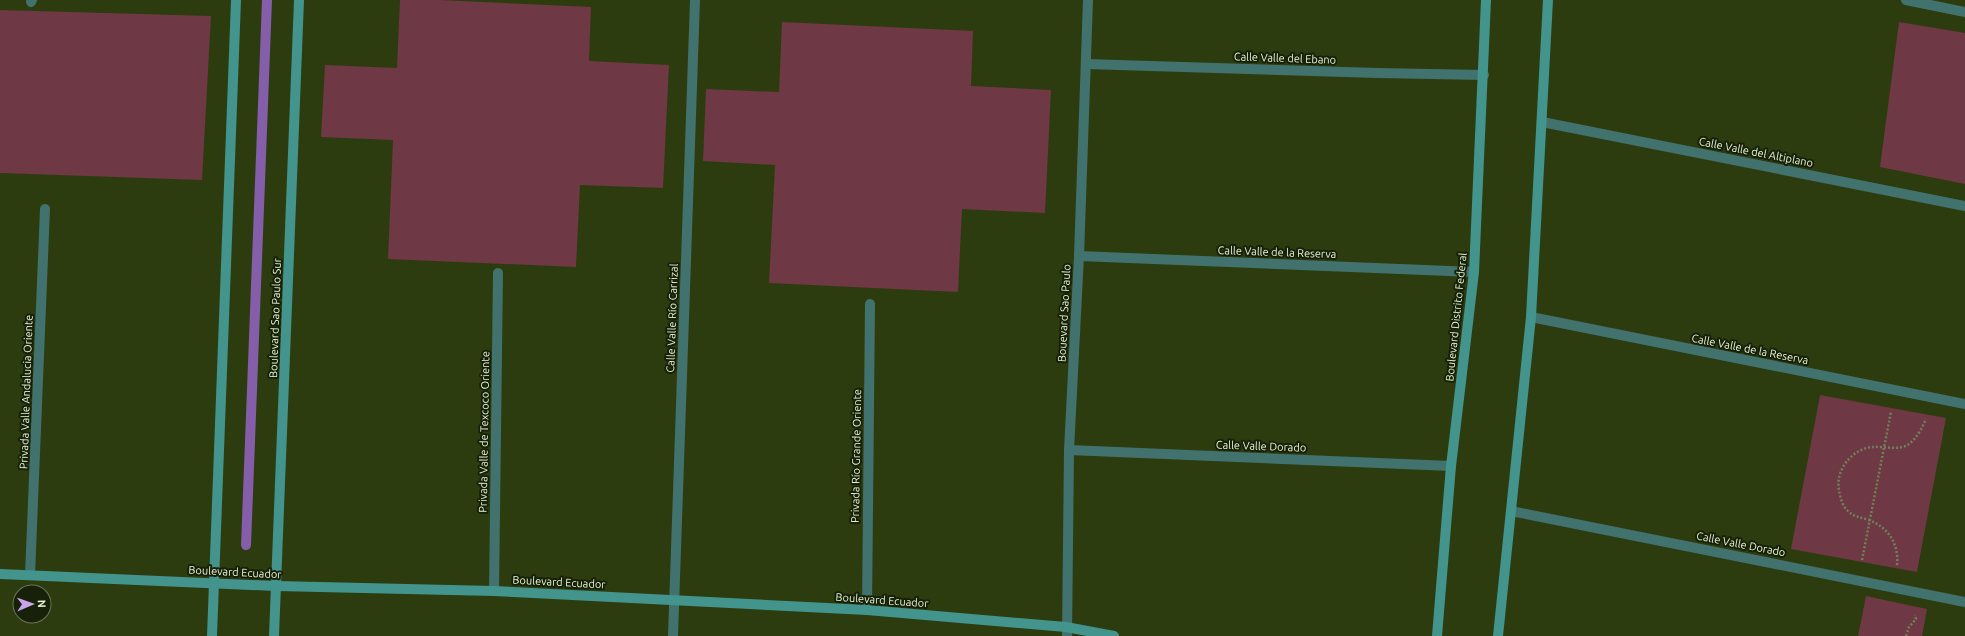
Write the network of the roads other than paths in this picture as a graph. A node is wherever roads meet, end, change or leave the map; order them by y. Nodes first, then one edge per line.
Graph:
1 (236, 0) edge
2 (299, 0) edge
3 (695, 0) edge
4 (1088, 0) edge
5 (1486, 0) edge
6 (1548, 0) edge
7 (1906, 0) edge
8 (1965, 12) edge
9 (1086, 64) junction
10 (1484, 75) junction
11 (1542, 122) junction
12 (1965, 206) edge
13 (44, 209) dead end
14 (1079, 256) junction
15 (1474, 272) junction
16 (498, 273) dead end
17 (870, 304) dead end
18 (1530, 317) junction
19 (1965, 404) edge
20 (1069, 450) junction
21 (1451, 466) junction
22 (1512, 511) junction
23 (0, 574) edge
24 (30, 575) junction
25 (214, 582) junction
26 (276, 586) junction
27 (494, 591) junction
28 (674, 600) junction
29 (1965, 602) edge
30 (867, 610) junction
31 (1066, 631) edge
32 (212, 636) edge
33 (274, 636) edge
34 (674, 636) edge
35 (1114, 636) edge
36 (1437, 636) edge
37 (1498, 636) edge

1 - 25 street
2 - 26 street, Boulevard Sao Paulo Sur
3 - 28 street, Calle Valle Río Carrizal
4 - 9 street, Bouevard Sao Paulo
5 - 10 street, Boulevard Distrito Federal
6 - 11 street
7 - 8 street
9 - 10 street, Calle Valle del Ebano
9 - 14 street, Bouevard Sao Paulo
10 - 15 street, Boulevard Distrito Federal
11 - 12 street, Calle Valle del Altiplano
11 - 18 street
13 - 24 street, Privada Valle Andalucia Oriente
14 - 15 street, Calle Valle de la Reserva
14 - 20 street, Bouevard Sao Paulo
15 - 21 street, Boulevard Distrito Federal
16 - 27 street, Privada Valle de Texcoco Oriente
17 - 30 street, Privada Río Grande Oriente
18 - 19 street, Calle Valle de la Reserva
18 - 22 street
20 - 21 street, Calle Valle Dorado
20 - 31 street, Bouevard Sao Paulo
21 - 36 street, Boulevard Distrito Federal
22 - 29 street, Calle Valle Dorado
22 - 37 street
23 - 24 street, Boulevard Ecuador
24 - 25 street, Boulevard Ecuador
25 - 26 street, Boulevard Ecuador
25 - 32 street
26 - 27 street, Boulevard Ecuador
26 - 33 street, Boulevard Sao Paulo Sur
27 - 28 street, Boulevard Ecuador
28 - 30 street, Boulevard Ecuador
28 - 34 street, Calle Valle Río Carrizal
30 - 31 street, Boulevard Ecuador
31 - 35 street, Boulevard Ecuador

